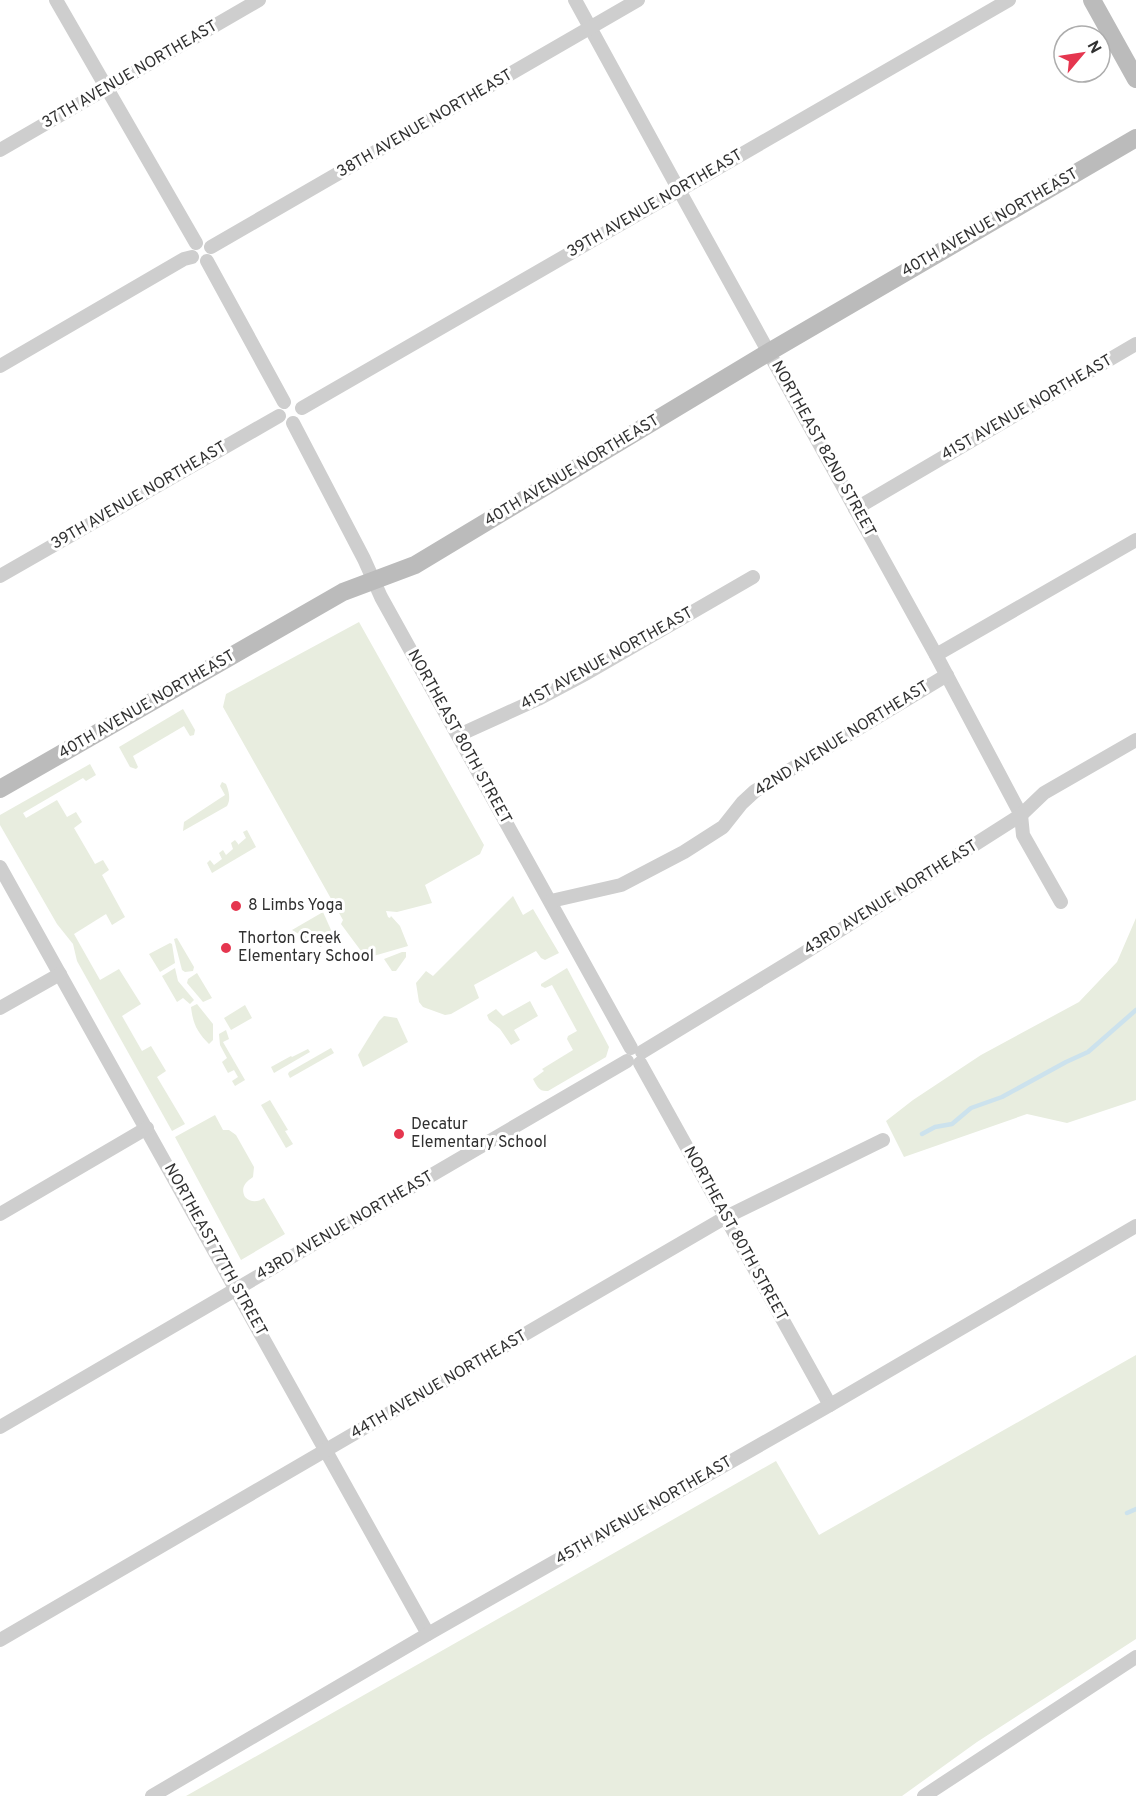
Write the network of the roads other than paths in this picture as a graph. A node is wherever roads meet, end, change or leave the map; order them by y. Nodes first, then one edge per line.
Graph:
1 (56, 0) edge
2 (260, 0) edge
3 (575, 0) edge
4 (638, 0) edge
5 (1009, 0) edge
6 (1092, 0) edge
7 (590, 28) junction
8 (1136, 79) edge
9 (107, 89) junction
10 (1136, 138) edge
11 (0, 150) edge
12 (679, 190) junction
13 (211, 247) junction
14 (194, 250) junction
15 (207, 261) junction
16 (1136, 344) edge
17 (769, 352) junction
18 (0, 366) edge
19 (284, 402) junction
20 (302, 408) junction
21 (279, 416) junction
22 (293, 423) junction
23 (855, 509) junction
24 (1136, 540) edge
25 (0, 576) edge
26 (753, 577) dead end
27 (374, 581) junction
28 (936, 655) junction
29 (947, 675) junction
30 (459, 735) junction
31 (1136, 740) edge
32 (0, 789) edge
33 (1021, 815) junction
34 (0, 867) edge
35 (551, 901) junction
36 (1061, 902) dead end
37 (60, 974) junction
38 (0, 1008) edge
39 (635, 1056) junction
40 (147, 1128) junction
41 (883, 1140) dead end
42 (0, 1214) edge
43 (726, 1217) junction
44 (1136, 1226) edge
45 (236, 1289) junction
46 (830, 1405) junction
47 (0, 1427) edge
48 (326, 1451) junction
49 (428, 1634) junction
50 (0, 1640) edge
51 (1136, 1657) edge
52 (152, 1796) edge
53 (924, 1796) edge

1 - 9 street
2 - 9 street, 37TH AVENUE NORTHEAST
3 - 7 street, NORTHEAST 82ND STREET
4 - 7 street, 38TH AVENUE NORTHEAST
5 - 12 street, 39TH AVENUE NORTHEAST
6 - 8 street
7 - 12 street, NORTHEAST 82ND STREET
7 - 13 street, 38TH AVENUE NORTHEAST
9 - 11 street, 37TH AVENUE NORTHEAST
9 - 14 street
10 - 17 street, 40TH AVENUE NORTHEAST
12 - 17 street, NORTHEAST 82ND STREET
12 - 20 street, 39TH AVENUE NORTHEAST
13 - 14 street
13 - 15 street
14 - 15 street
14 - 18 street
15 - 19 street
16 - 23 street, 41ST AVENUE NORTHEAST
17 - 23 street, NORTHEAST 82ND STREET
17 - 27 street, 40TH AVENUE NORTHEAST
19 - 20 street
19 - 21 street
20 - 22 street
21 - 22 street
21 - 25 street, 39TH AVENUE NORTHEAST
22 - 27 street, NORTHEAST 80TH STREET
23 - 28 street, NORTHEAST 82ND STREET
24 - 28 street
26 - 30 street, 41ST AVENUE NORTHEAST
27 - 30 street, NORTHEAST 80TH STREET
27 - 32 street, 40TH AVENUE NORTHEAST
28 - 29 street, NORTHEAST 82ND STREET
29 - 33 street, NORTHEAST 82ND STREET
29 - 35 street, 42ND AVENUE NORTHEAST
30 - 35 street, NORTHEAST 80TH STREET
31 - 33 street, 43RD AVENUE NORTHEAST
33 - 36 street, NORTHEAST 82ND STREET
33 - 39 street, 43RD AVENUE NORTHEAST
34 - 37 street, NORTHEAST 77TH STREET
35 - 39 street, NORTHEAST 80TH STREET
37 - 38 street
37 - 40 street, NORTHEAST 77TH STREET
39 - 43 street, NORTHEAST 80TH STREET
39 - 45 street, 43RD AVENUE NORTHEAST
40 - 42 street
40 - 45 street, NORTHEAST 77TH STREET
41 - 43 street, 44TH AVENUE NORTHEAST
43 - 46 street, NORTHEAST 80TH STREET
43 - 48 street, 44TH AVENUE NORTHEAST
44 - 46 street, 45TH AVENUE NORTHEAST
45 - 47 street, 43RD AVENUE NORTHEAST
45 - 48 street, NORTHEAST 77TH STREET
46 - 49 street, 45TH AVENUE NORTHEAST
48 - 49 street, NORTHEAST 77TH STREET
48 - 50 street, 44TH AVENUE NORTHEAST
49 - 52 street, 45TH AVENUE NORTHEAST
51 - 53 street

